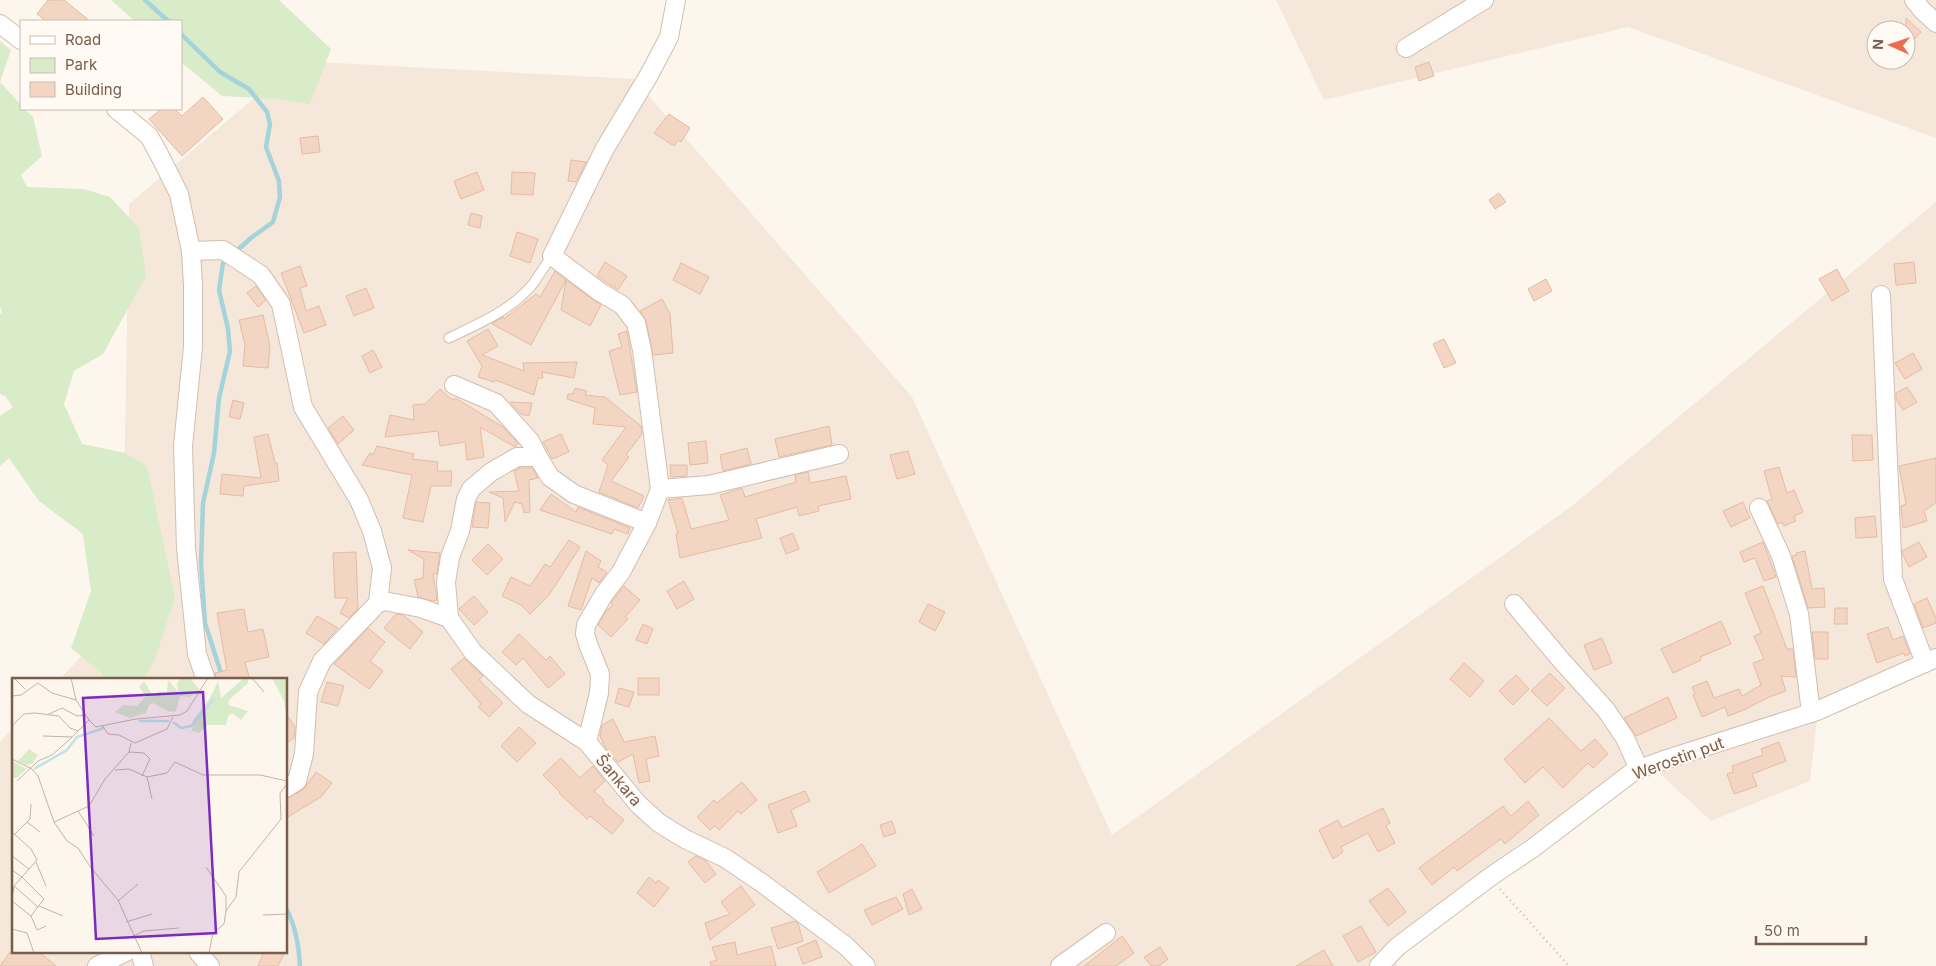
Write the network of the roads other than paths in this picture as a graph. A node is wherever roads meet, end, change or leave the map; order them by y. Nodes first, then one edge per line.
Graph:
1 (676, 0) edge
2 (1484, 0) edge
3 (1914, 0) edge
4 (1936, 22) edge
5 (0, 24) edge
6 (20, 39) edge
7 (1406, 48) dead end
8 (117, 110) edge
9 (191, 251) junction
10 (552, 256) junction
11 (1881, 295) dead end
12 (449, 338) dead end
13 (454, 385) dead end
14 (839, 454) dead end
15 (538, 457) junction
16 (660, 489) junction
17 (1759, 508) dead end
18 (647, 523) junction
19 (378, 603) junction
20 (1514, 604) dead end
21 (449, 618) junction
22 (1931, 660) edge
23 (205, 678) edge
24 (1811, 714) junction
25 (587, 742) junction
26 (1639, 769) junction
27 (288, 787) edge
28 (1106, 933) dead end
29 (122, 954) edge
30 (200, 954) edge
31 (97, 966) edge
32 (210, 966) edge
33 (866, 966) edge
34 (1060, 966) edge
35 (1379, 966) edge

1 - 10 street
2 - 7 street
3 - 4 street
5 - 6 street
8 - 9 street
9 - 19 street
9 - 23 street
10 - 12 lane
10 - 16 street
11 - 22 street
13 - 15 street
14 - 16 street
15 - 18 street
15 - 21 street
16 - 18 street
17 - 24 street
18 - 25 street
19 - 21 street
19 - 27 street
20 - 26 street
21 - 25 street, Šankara
22 - 24 street, Werostin put
24 - 26 street, Werostin put
25 - 33 street, Šankara
26 - 35 street, Werostin put
28 - 34 street
29 - 31 street
30 - 32 street

